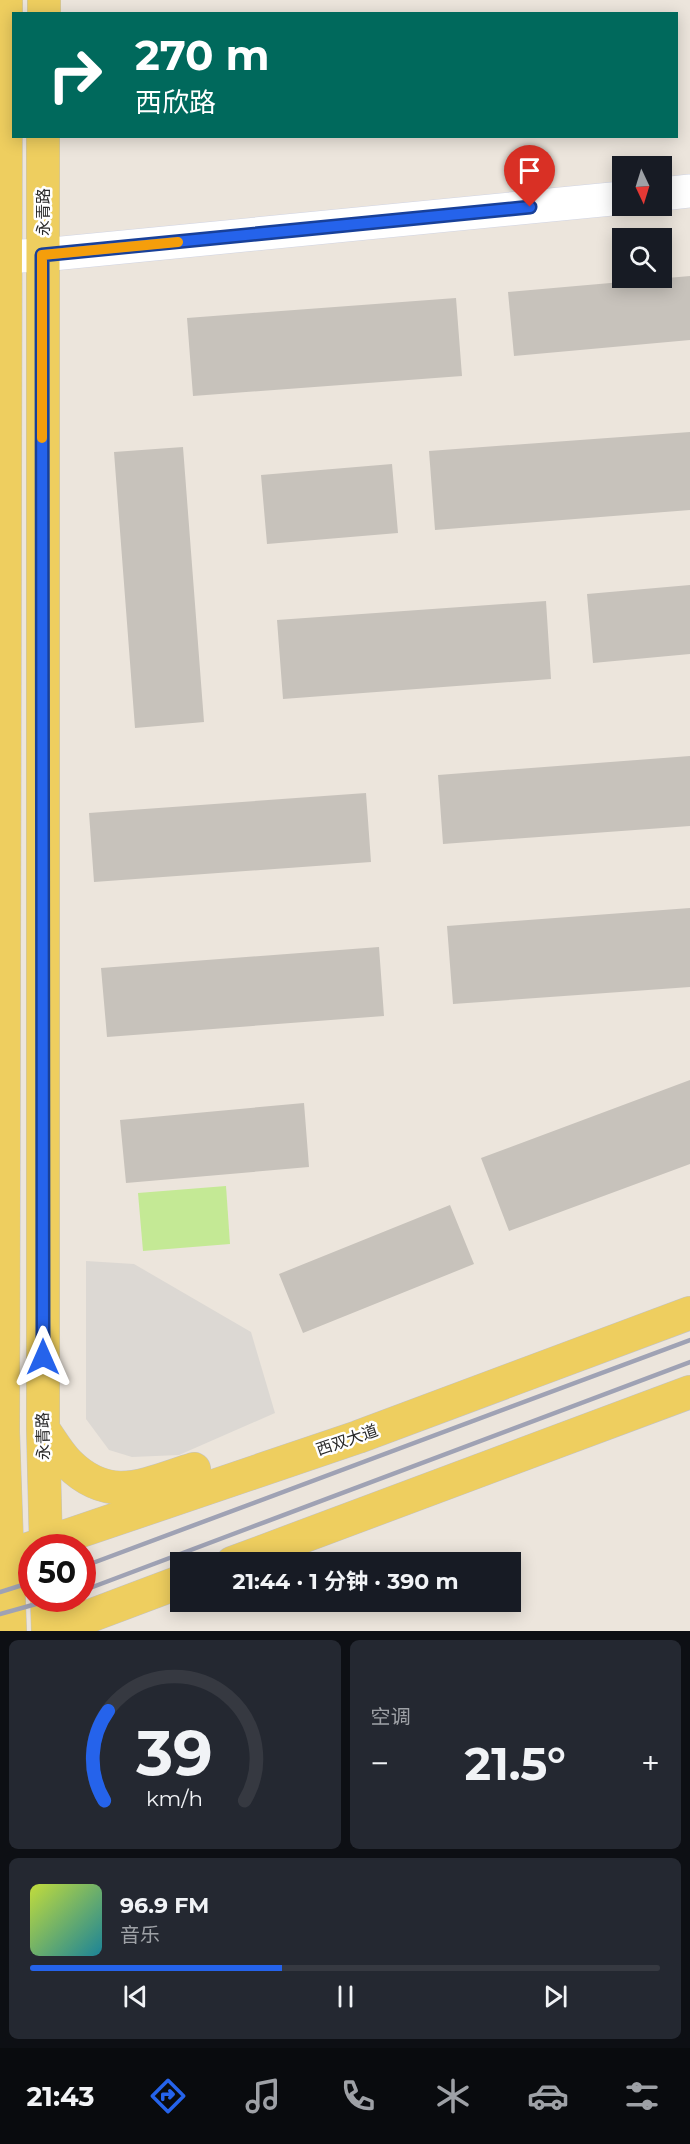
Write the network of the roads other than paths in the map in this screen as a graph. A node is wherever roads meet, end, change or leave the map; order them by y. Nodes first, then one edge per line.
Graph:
1 (6, 0) edge
2 (43, 138) edge
3 (690, 191) edge
4 (672, 193) edge
5 (612, 199) edge
6 (42, 255) junction
7 (3, 257) edge
8 (690, 1313) edge
9 (690, 1392) edge
10 (43, 1429) junction
11 (358, 1437) junction
12 (46, 1534) edge
13 (78, 1534) edge
14 (261, 1552) edge
15 (18, 1553) edge
16 (3, 1557) edge
17 (170, 1586) edge
18 (48, 1612) edge
19 (10, 1631) edge
20 (49, 1631) edge

1 - 7 main road
2 - 6 main road, 永青路
3 - 4 street
5 - 6 street
6 - 7 street
6 - 10 main road, 永青路
7 - 16 main road
8 - 11 main road, 西双大道
9 - 14 main road
10 - 11 main road
10 - 12 main road, 永青路
11 - 13 main road, 西双大道
15 - 16 main road, 西双大道
16 - 19 main road
17 - 20 main road
18 - 20 main road

